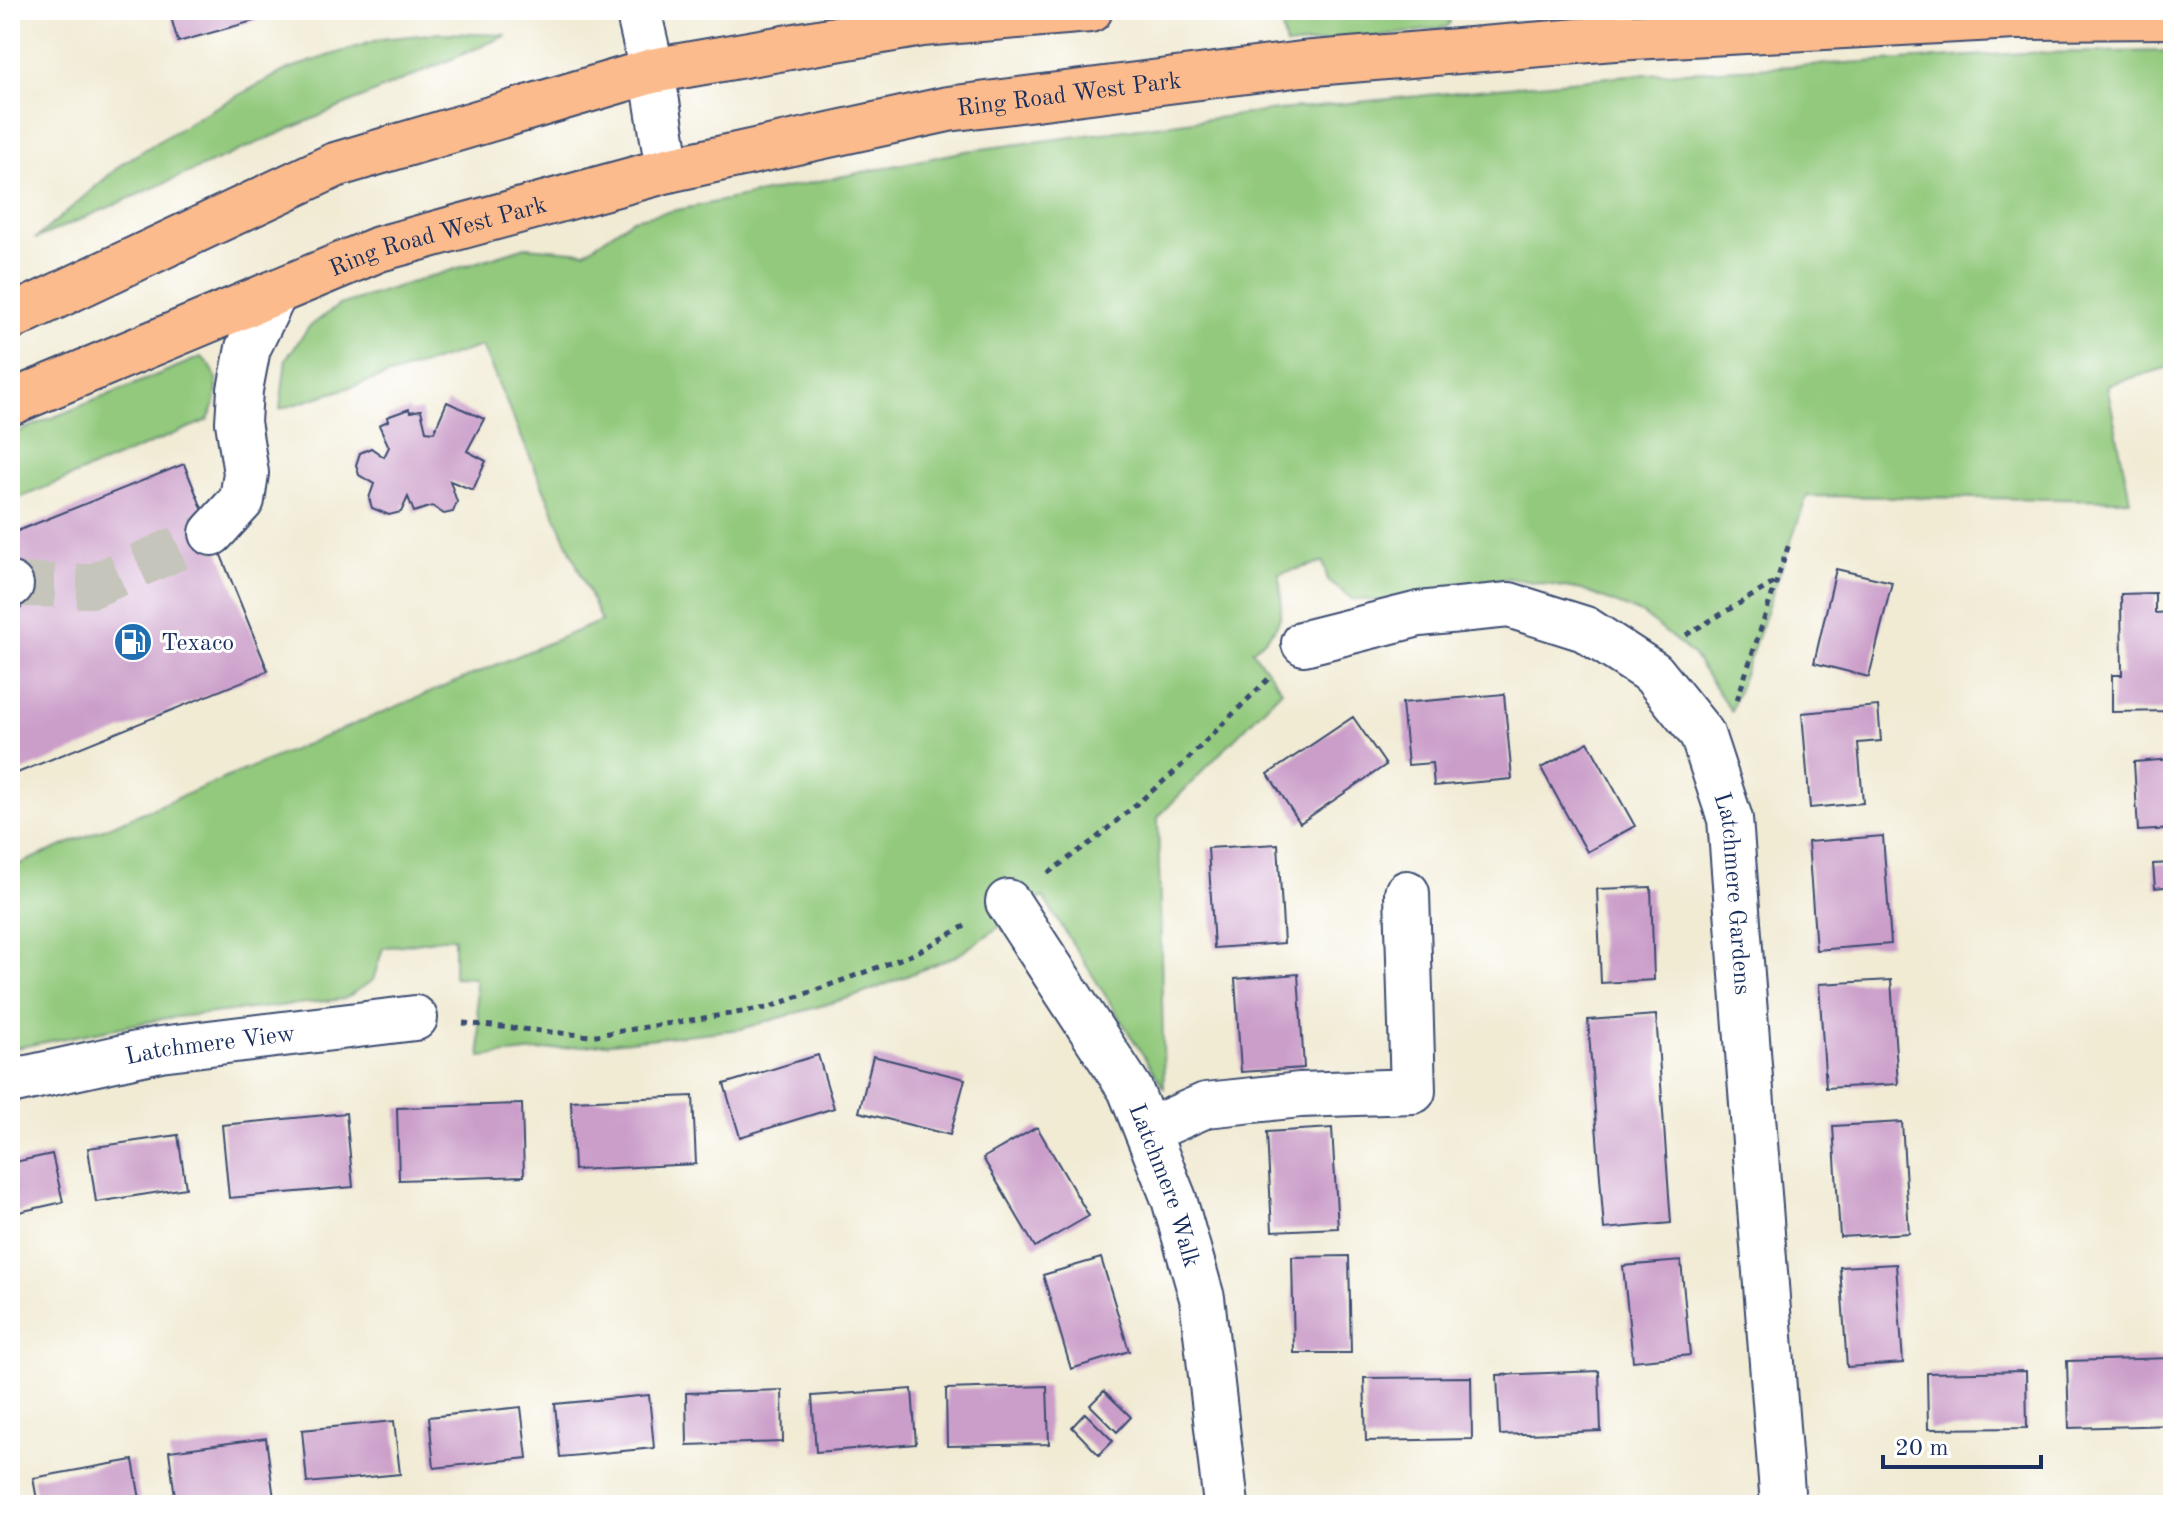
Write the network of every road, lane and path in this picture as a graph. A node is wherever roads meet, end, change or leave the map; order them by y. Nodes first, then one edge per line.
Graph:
1 (638, 10) edge
2 (1090, 10) edge
3 (2173, 16) edge
4 (1612, 24) edge
5 (652, 71) junction
6 (668, 170) junction
7 (274, 295) junction
8 (10, 318) edge
9 (10, 403) edge
10 (212, 533) tunnel mouth
11 (1790, 541) dead end
12 (1777, 581) junction
13 (1304, 643) joint
14 (1636, 662) junction
15 (1714, 770) junction
16 (1407, 893) dead end
17 (1008, 902) junction
18 (415, 1018) joint
19 (10, 1082) edge
20 (1147, 1131) junction
21 (1226, 1505) edge
22 (1783, 1505) edge

1 - 5 street
2 - 5 highway
3 - 4 highway, Ring Road West Park
4 - 6 highway, Ring Road West Park
5 - 6 street
5 - 8 highway
6 - 7 highway, Ring Road West Park
7 - 9 highway, Ring Road West Park
7 - 10 street
11 - 12 path
12 - 14 path
12 - 15 path
13 - 14 street, Latchmere Gardens
13 - 17 path
14 - 15 street, Latchmere Gardens
15 - 22 street, Latchmere Gardens
16 - 20 street
17 - 18 path
17 - 20 street, Latchmere Walk
18 - 19 street, Latchmere View
20 - 21 street, Latchmere Walk

